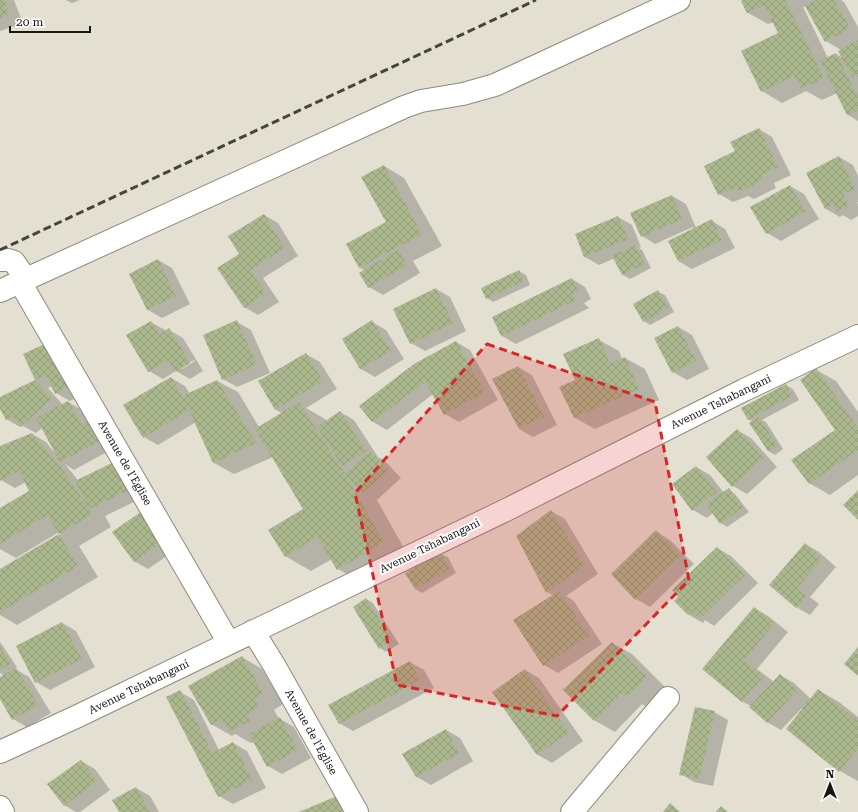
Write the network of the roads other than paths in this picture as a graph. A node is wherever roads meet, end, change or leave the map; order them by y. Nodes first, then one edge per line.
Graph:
1 (679, 0) edge
2 (0, 260) edge
3 (22, 281) junction
4 (0, 291) edge
5 (858, 336) edge
6 (253, 631) junction
7 (229, 643) junction
8 (668, 698) dead end
9 (0, 752) edge
10 (0, 807) edge
11 (3, 812) edge
12 (357, 812) edge
13 (572, 812) edge

1 - 3 street
2 - 3 street, Avenue de l'Eglise
3 - 4 street
3 - 7 street, Avenue de l'Eglise
5 - 6 street, Avenue Tshabangani
6 - 7 street, Avenue Tshabangani
6 - 12 street, Avenue de l'Eglise
7 - 9 street, Avenue Tshabangani
8 - 13 street
10 - 11 street

